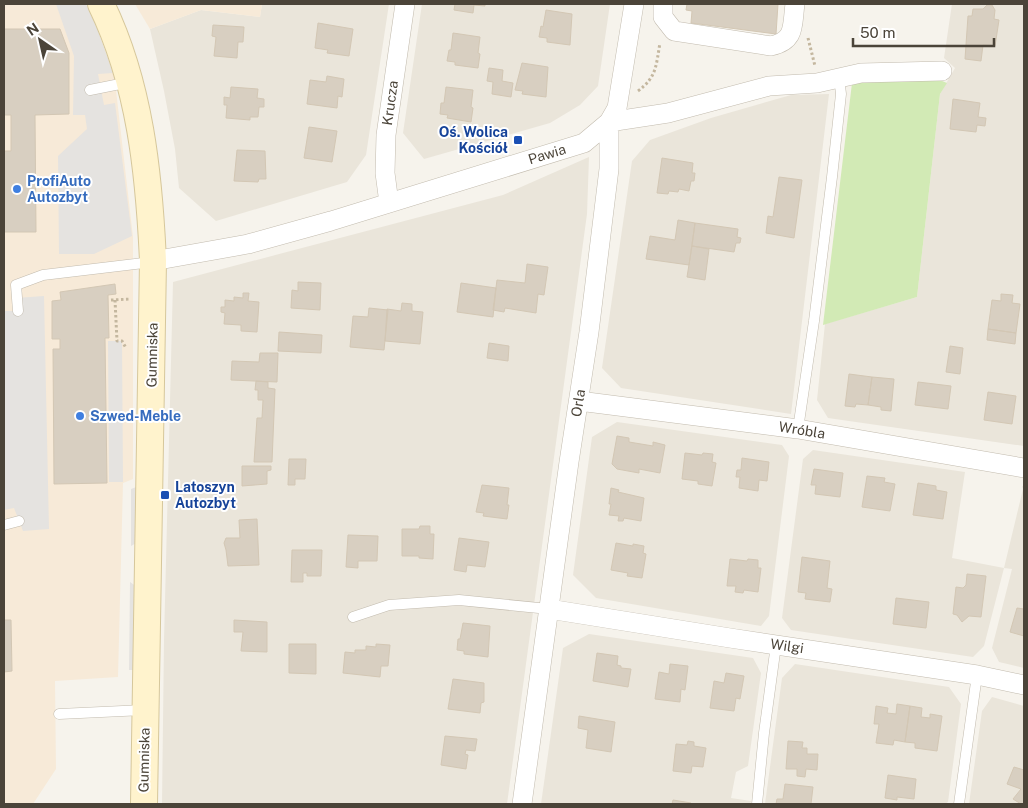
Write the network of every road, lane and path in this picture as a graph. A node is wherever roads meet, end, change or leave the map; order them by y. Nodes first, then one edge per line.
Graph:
1 (101, 4) edge
2 (405, 4) edge
3 (634, 4) edge
4 (663, 4) edge
5 (794, 10) edge
6 (668, 26) junction
7 (942, 71) dead end
8 (839, 77) junction
9 (131, 82) junction
10 (816, 83) junction
11 (646, 85) dead end
12 (90, 90) dead end
13 (609, 122) junction
14 (389, 203) junction
15 (153, 262) junction
16 (139, 299) dead end
17 (18, 311) dead end
18 (126, 348) dead end
19 (579, 401) junction
20 (798, 429) junction
21 (1024, 468) edge
22 (19, 521) dead end
23 (4, 525) edge
24 (549, 609) junction
25 (353, 617) dead end
26 (776, 645) junction
27 (977, 675) junction
28 (1024, 685) edge
29 (145, 710) junction
30 (59, 714) dead end
31 (144, 804) edge
32 (522, 804) edge
33 (757, 804) edge
34 (959, 804) edge

1 - 9 street, Gumniska
2 - 14 street, Krucza
3 - 13 street, Orla
4 - 6 street
5 - 6 street
5 - 10 path
6 - 11 path
7 - 8 street
8 - 10 street
8 - 20 lane
9 - 12 lane
9 - 15 street, Gumniska
10 - 13 street
13 - 14 street, Pawia
13 - 19 street, Orla
14 - 15 street, Pawia
15 - 17 lane
15 - 29 street, Gumniska
16 - 18 path
19 - 20 street, Wróbla
19 - 24 street, Orla
20 - 21 street, Wróbla
22 - 23 lane
24 - 25 lane
24 - 26 street, Wilgi
24 - 32 street, Orla
26 - 27 street, Wilgi
26 - 33 lane
27 - 28 street, Wilgi
27 - 34 lane
29 - 30 lane
29 - 31 street, Gumniska

